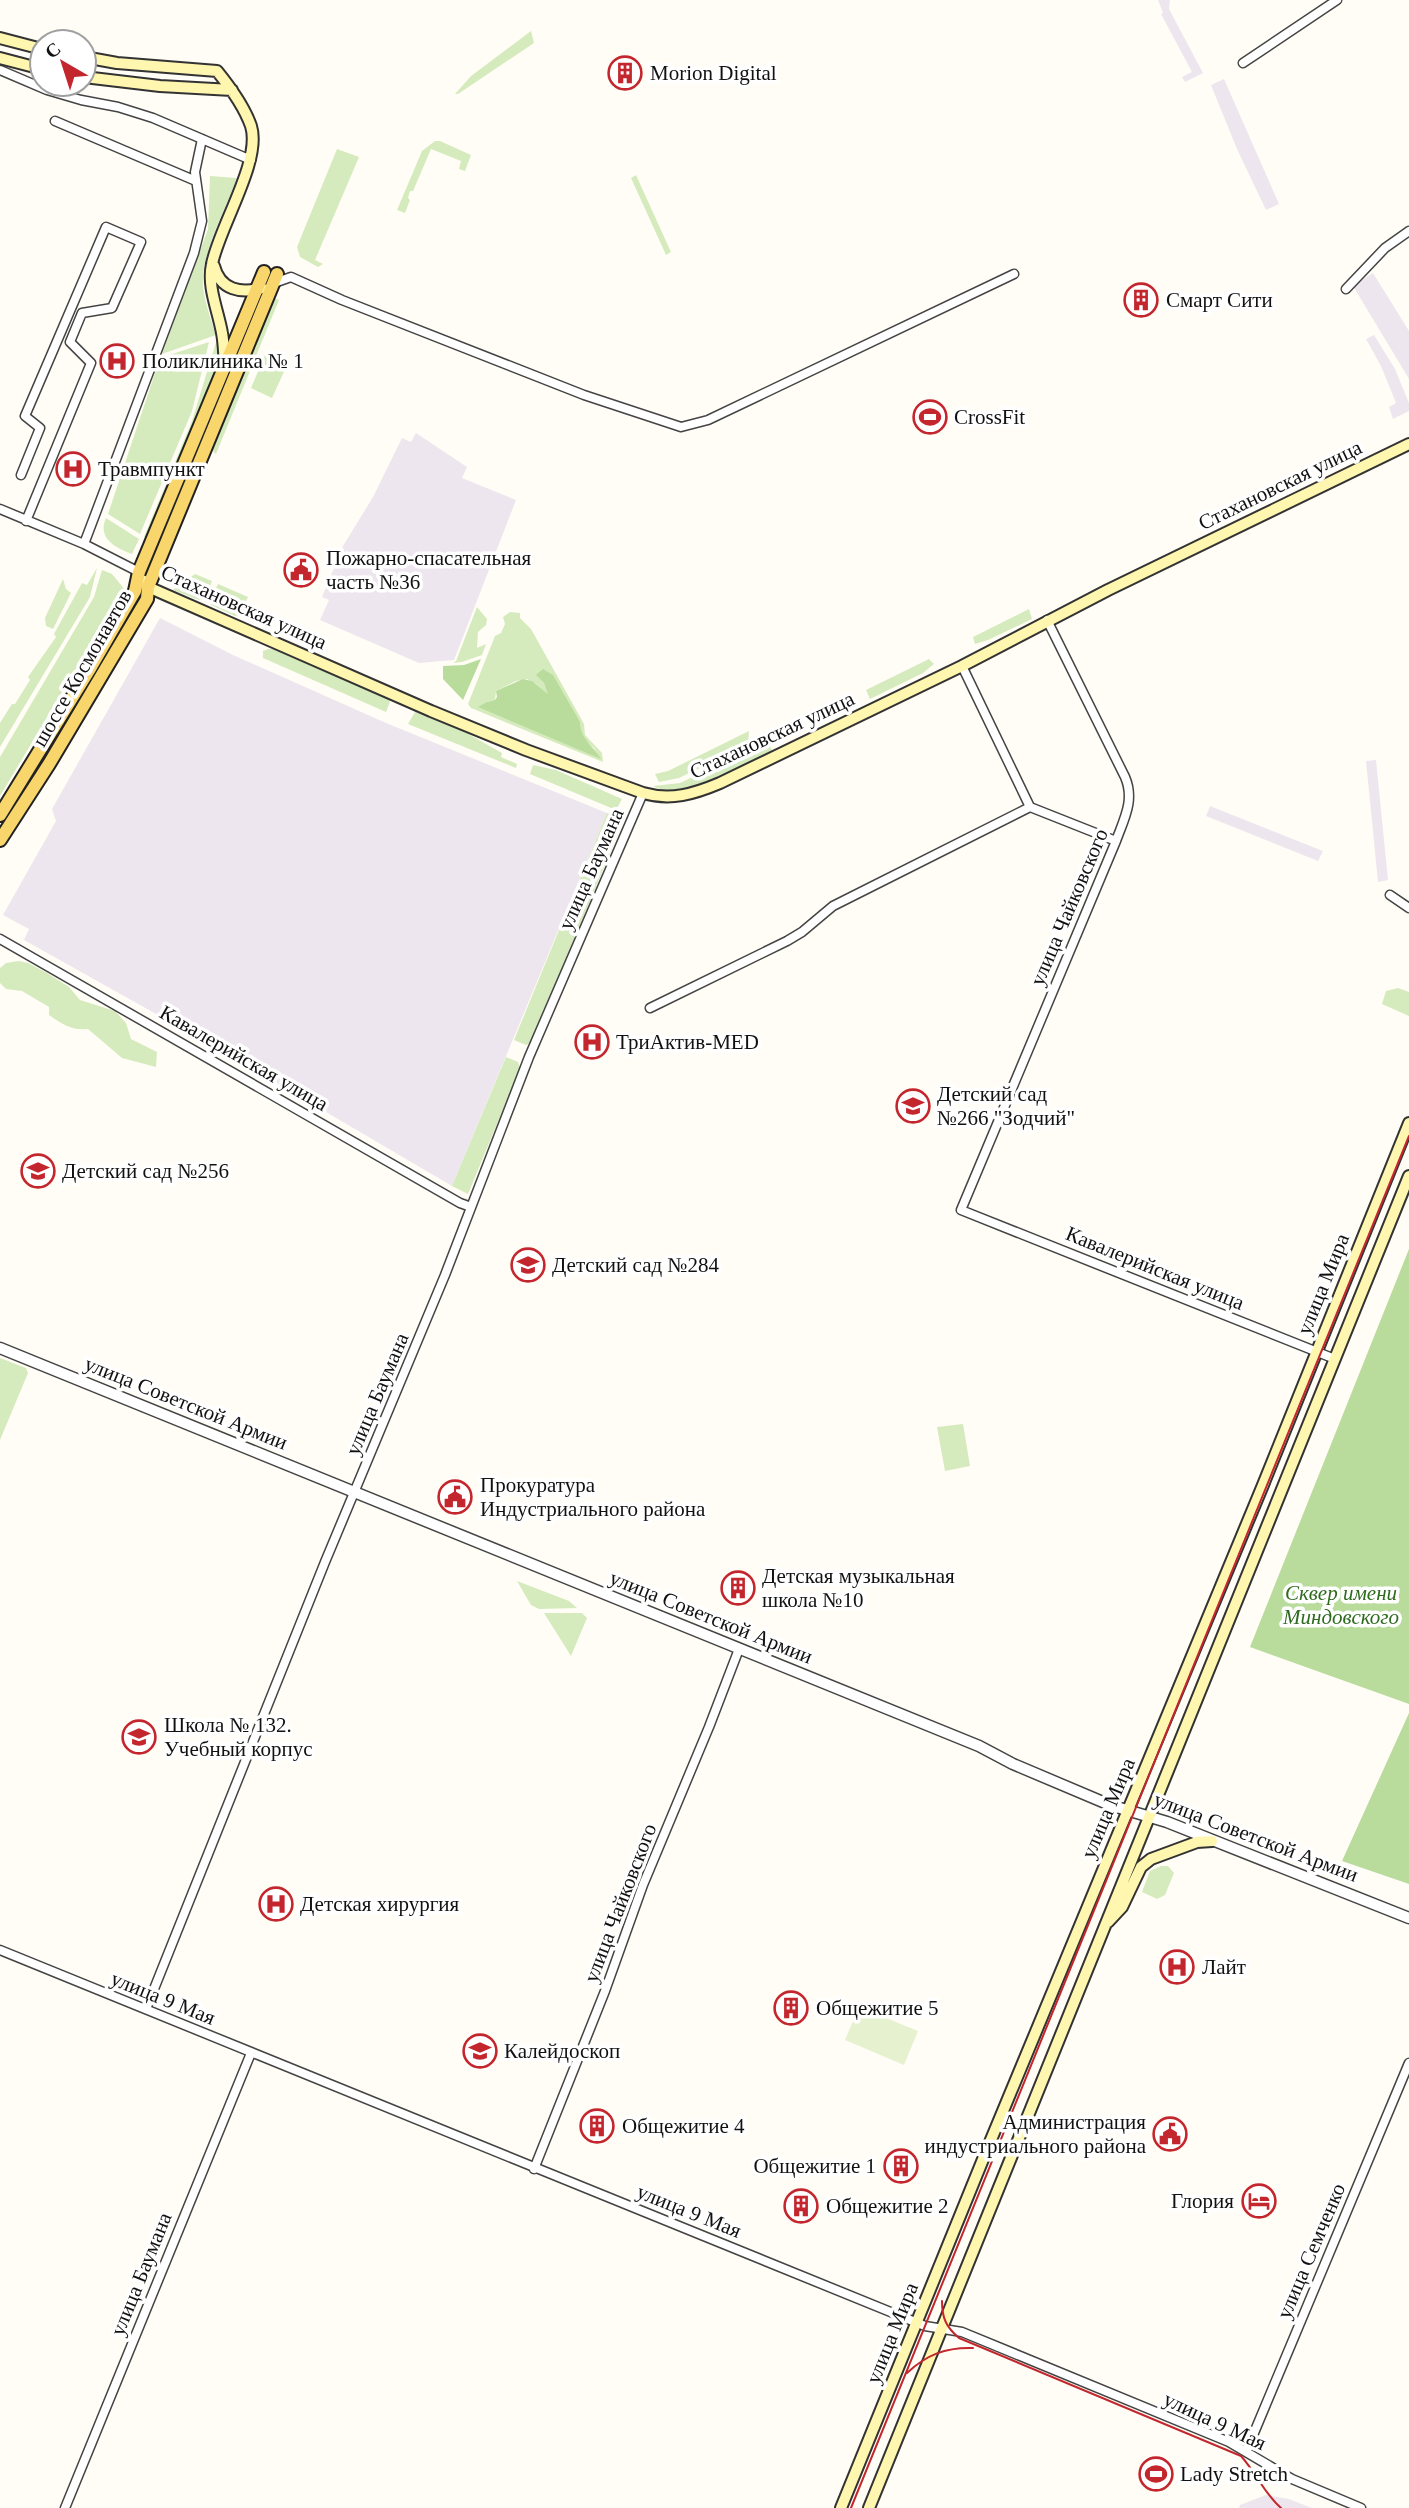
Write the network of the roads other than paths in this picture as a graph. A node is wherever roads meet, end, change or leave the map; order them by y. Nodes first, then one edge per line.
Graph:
1 (1337, 0) edge
2 (0, 38) edge
3 (28, 45) edge
4 (0, 58) edge
5 (98, 60) edge
6 (1242, 63) dead end
7 (28, 65) edge
8 (0, 70) edge
9 (98, 79) edge
10 (232, 90) junction
11 (55, 121) dead end
12 (202, 139) junction
13 (251, 160) junction
14 (195, 181) junction
15 (1409, 231) edge
16 (214, 257) junction
17 (1014, 274) dead end
18 (272, 276) junction
19 (257, 289) junction
20 (1346, 289) dead end
21 (225, 365) junction
22 (1409, 444) edge
23 (21, 475) dead end
24 (0, 509) edge
25 (26, 520) junction
26 (83, 544) junction
27 (139, 572) junction
28 (148, 587) junction
29 (1046, 621) junction
30 (962, 666) junction
31 (643, 793) junction
32 (1030, 807) junction
33 (0, 815) edge
34 (0, 840) edge
35 (1116, 841) junction
36 (1390, 895) dead end
37 (1409, 908) edge
38 (0, 939) edge
39 (650, 1007) dead end
40 (1409, 1123) edge
41 (1409, 1176) edge
42 (471, 1207) junction
43 (961, 1210) joint
44 (0, 1348) edge
45 (1316, 1352) junction
46 (1335, 1359) junction
47 (354, 1493) junction
48 (739, 1649) junction
49 (1129, 1810) junction
50 (1149, 1816) junction
51 (1212, 1841) junction
52 (1409, 1918) edge
53 (1104, 1927) junction
54 (0, 1950) edge
55 (146, 2010) junction
56 (251, 2053) junction
57 (1409, 2063) edge
58 (534, 2169) junction
59 (916, 2322) junction
60 (941, 2329) junction
61 (1246, 2452) junction
62 (65, 2508) edge
63 (841, 2508) edge
64 (869, 2508) edge
65 (1361, 2508) edge

1 - 6 street
2 - 3 main road
4 - 7 main road
5 - 10 main road
8 - 12 street
9 - 10 main road
10 - 13 main road
11 - 14 street
12 - 13 street
12 - 14 street
13 - 16 main road
14 - 26 street
15 - 20 street
16 - 19 main road
16 - 21 main road
17 - 18 street
18 - 19 main road, шоссе Космонавтов
18 - 28 main road, шоссе Космонавтов
19 - 21 main road, шоссе Космонавтов
21 - 27 main road, шоссе Космонавтов
22 - 29 main road, Стахановская улица
23 - 25 street
24 - 25 street
25 - 26 street
26 - 27 street
27 - 28 main road, Стахановская улица
27 - 33 main road, шоссе Космонавтов
28 - 31 main road, Стахановская улица
28 - 34 main road, шоссе Космонавтов
29 - 30 main road, Стахановская улица
29 - 35 street, улица Чайковского
30 - 31 main road, Стахановская улица
30 - 32 street
31 - 42 street, улица Баумана
32 - 35 street
32 - 39 street
35 - 43 street, улица Чайковского
36 - 37 street
38 - 42 street, Кавалерийская улица
40 - 45 main road, улица Мира
41 - 46 main road, улица Мира
42 - 47 street, улица Баумана
43 - 45 street, Кавалерийская улица
44 - 47 street, улица Советской Армии
45 - 46 street, Кавалерийская улица
45 - 49 main road, улица Мира
46 - 50 main road, улица Мира
47 - 48 street, улица Советской Армии
47 - 55 street, улица Баумана
48 - 49 street, улица Советской Армии
48 - 58 street, улица Чайковского
49 - 50 street, улица Советской Армии
49 - 59 main road, улица Мира
50 - 51 street, улица Советской Армии
50 - 53 main road, улица Мира
51 - 52 street, улица Советской Армии
51 - 53 main road
53 - 60 main road, улица Мира
54 - 55 street, улица 9 Мая
55 - 56 street, улица 9 Мая
56 - 58 street, улица 9 Мая
56 - 62 street, улица Баумана
57 - 61 street, улица Семченко
58 - 59 street, улица 9 Мая
59 - 60 street, улица 9 Мая
59 - 63 main road, улица Мира
60 - 61 street, улица 9 Мая
60 - 64 main road, улица Мира
61 - 65 street, улица 9 Мая

